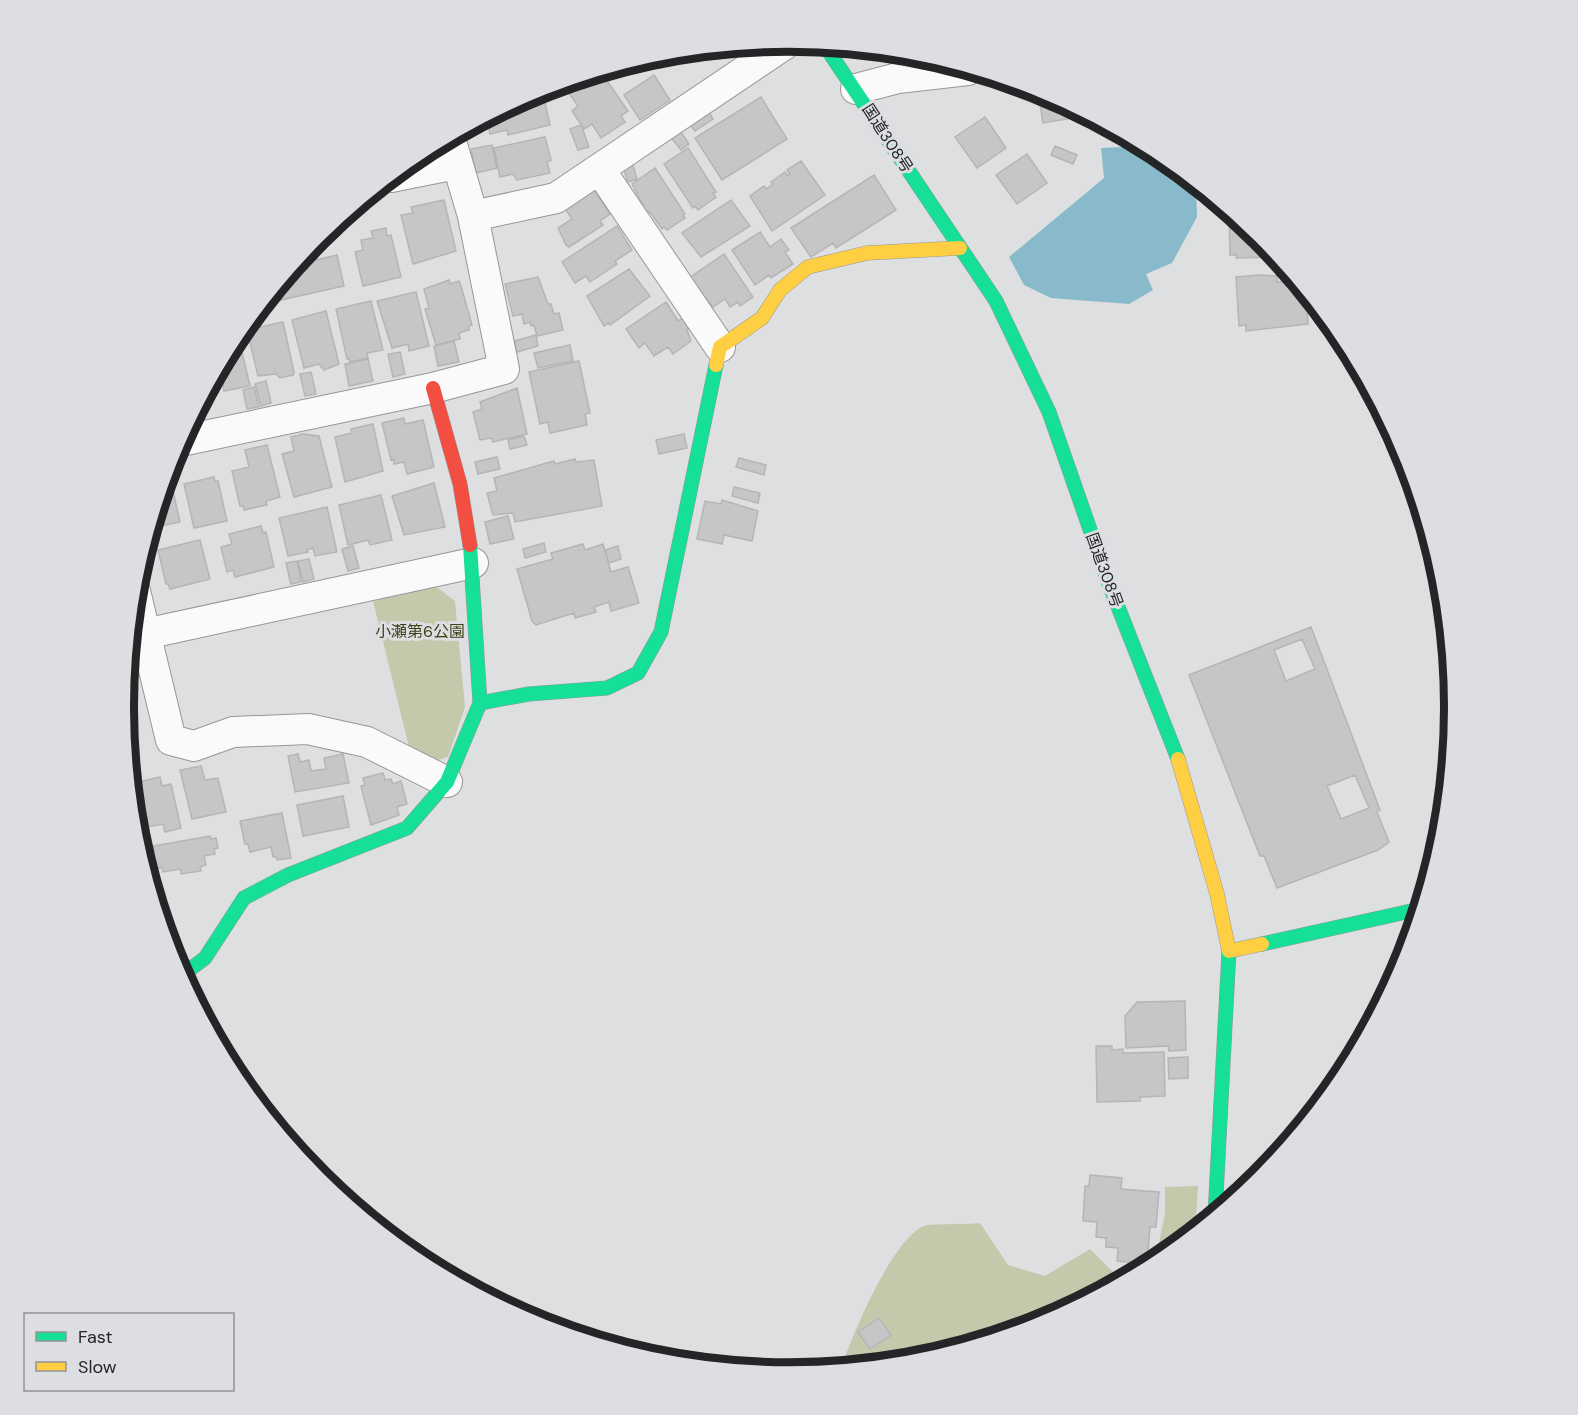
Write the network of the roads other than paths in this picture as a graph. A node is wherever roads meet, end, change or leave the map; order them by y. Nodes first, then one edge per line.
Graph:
1 (772, 53) edge
2 (831, 54) edge
3 (948, 72) edge
4 (856, 89) junction
5 (453, 151) edge
6 (426, 162) edge
7 (600, 171) junction
8 (473, 216) junction
9 (960, 248) junction
10 (720, 347) junction
11 (433, 388) junction
12 (193, 439) edge
13 (473, 563) junction
14 (141, 616) edge
15 (145, 634) junction
16 (480, 703) junction
17 (447, 782) junction
18 (1411, 911) edge
19 (1229, 951) junction
20 (190, 970) edge
21 (1216, 1204) edge

1 - 7 street
2 - 4 main road, 国道308号
3 - 4 street
4 - 9 main road, 国道308号
5 - 6 street
5 - 8 street
7 - 8 street
7 - 10 street
8 - 11 street
9 - 10 main road
9 - 19 main road, 国道308号
10 - 16 main road
11 - 12 street
11 - 13 main road
13 - 15 street
13 - 16 main road
14 - 15 street
15 - 17 street
16 - 17 main road
17 - 20 main road
18 - 19 main road
19 - 21 main road, 国道308号

